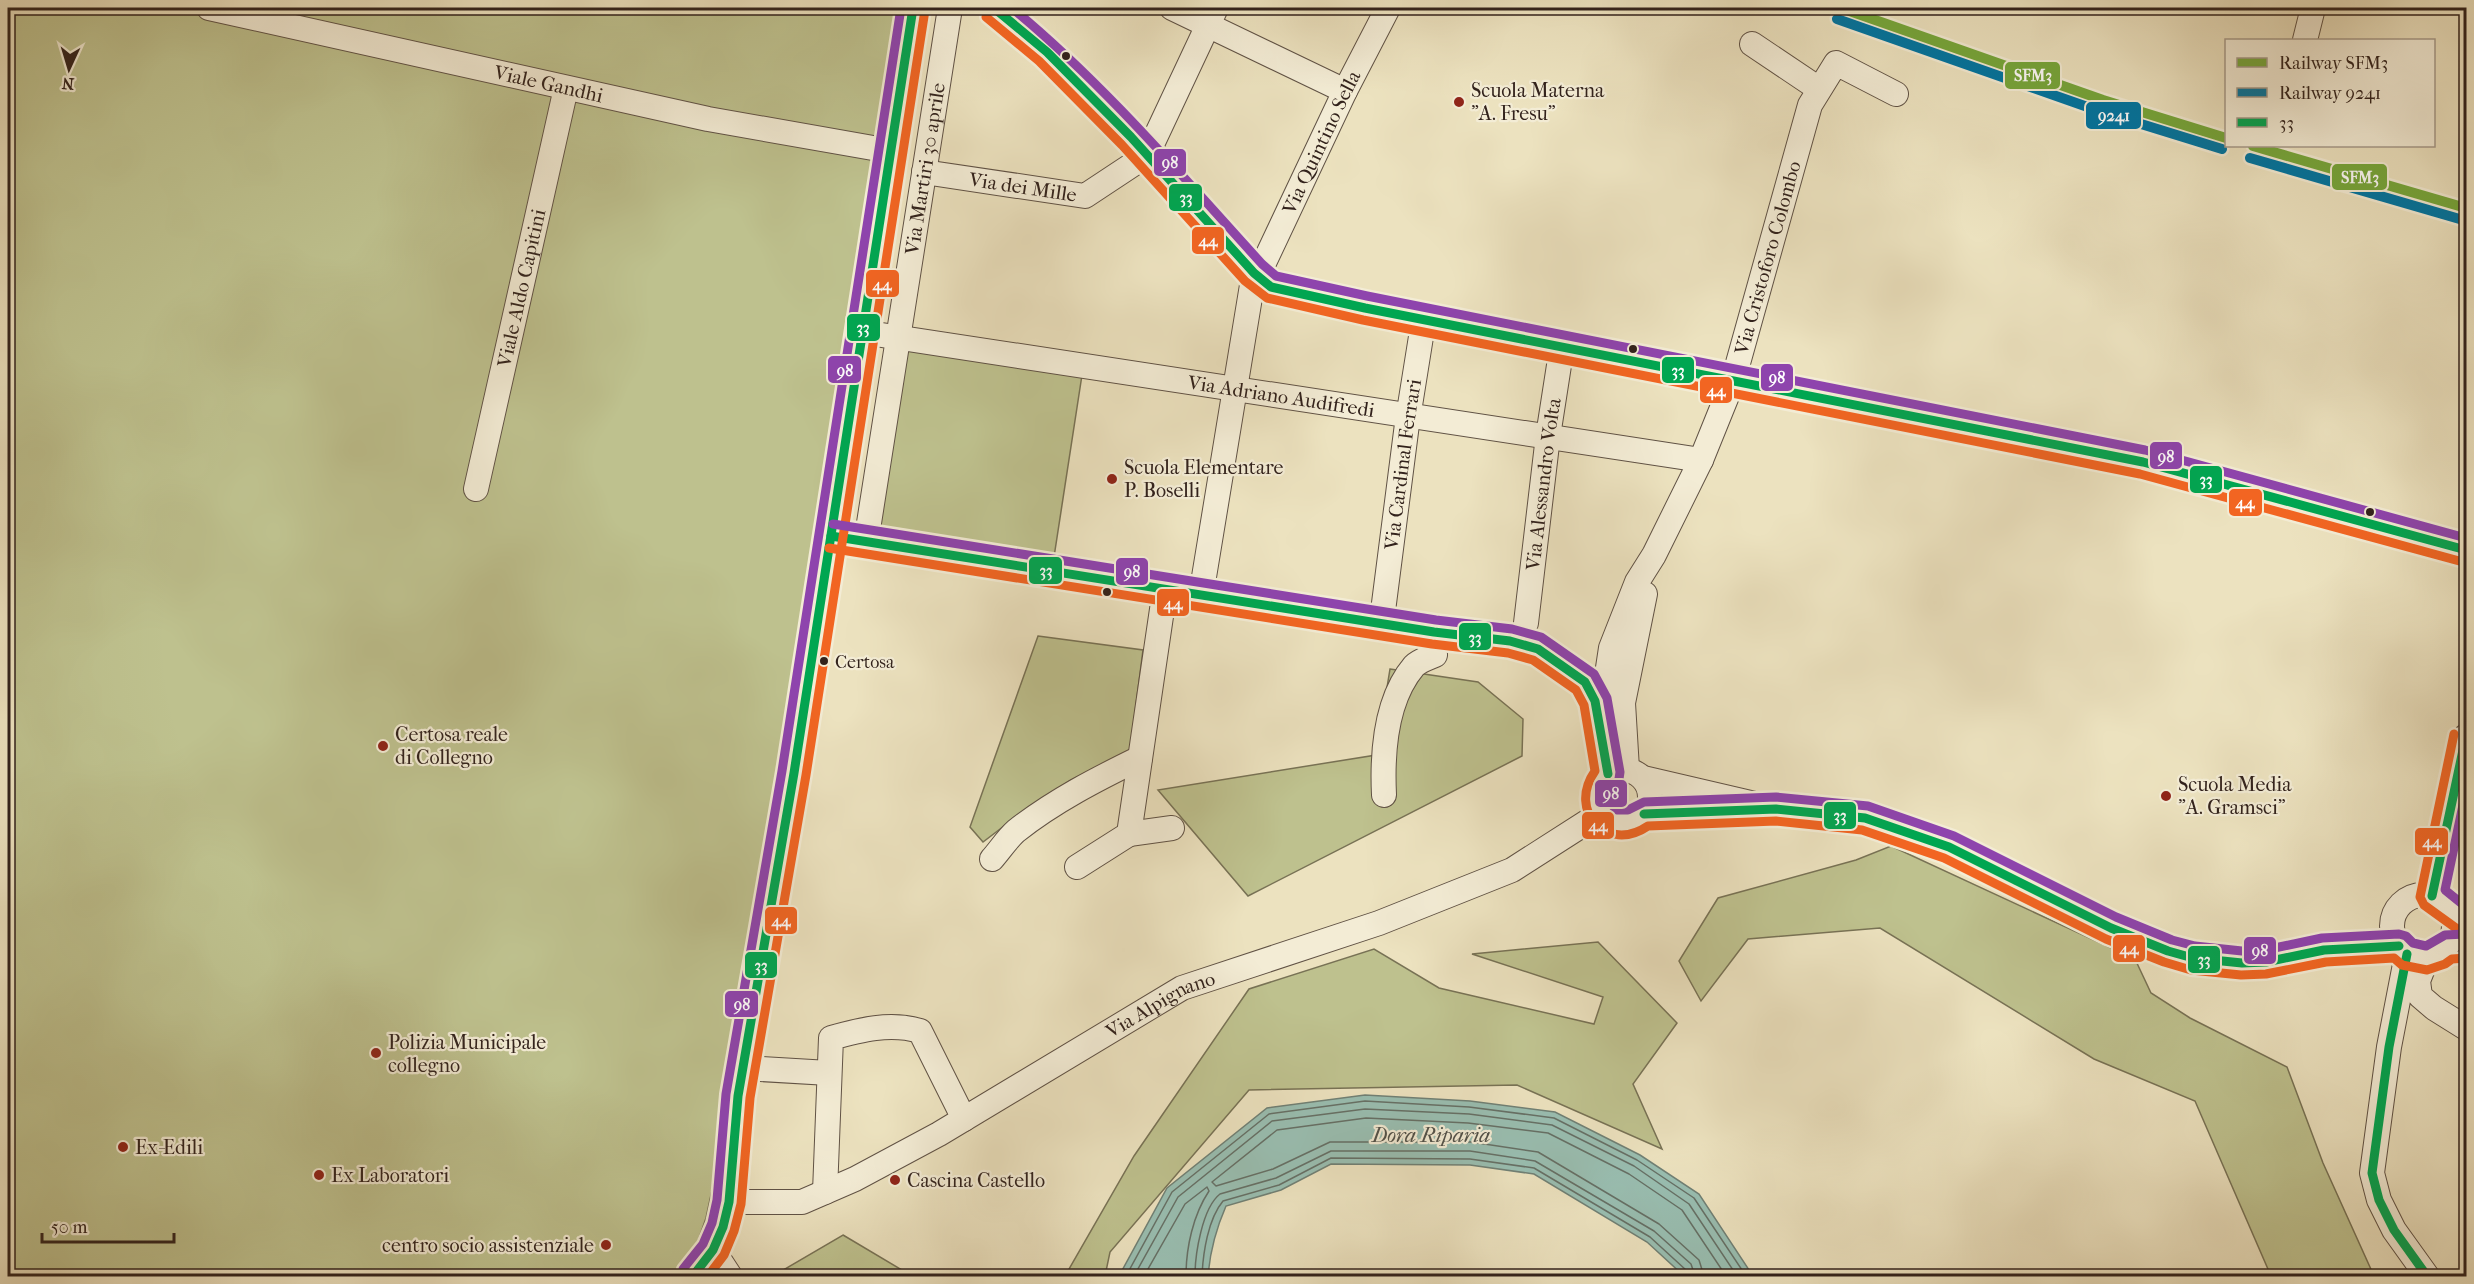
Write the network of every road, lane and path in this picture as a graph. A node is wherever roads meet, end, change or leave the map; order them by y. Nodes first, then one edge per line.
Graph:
1 (209, 8) edge
2 (913, 8) edge
3 (950, 8) edge
4 (994, 8) edge
5 (1172, 8) edge
6 (1388, 8) edge
7 (2313, 8) edge
8 (1211, 16) edge
9 (2305, 39) edge
10 (1752, 44) dead end
11 (566, 88) junction
12 (1819, 89) junction
13 (1345, 91) junction
14 (1896, 94) dead end
15 (890, 151) junction
16 (1147, 156) junction
17 (924, 172) junction
18 (1254, 273) junction
19 (1424, 318) junction
20 (862, 332) junction
21 (899, 337) junction
22 (1562, 346) junction
23 (1732, 381) junction
24 (1235, 388) junction
25 (1408, 415) junction
26 (1548, 436) junction
27 (1701, 460) junction
28 (476, 489) dead end
29 (831, 536) junction
30 (866, 542) junction
31 (2466, 550) edge
32 (1654, 555) junction
33 (1203, 583) dead end
34 (1166, 589) junction
35 (1383, 611) dead end
36 (1526, 623) dead end
37 (1435, 655) dead end
38 (1599, 732) junction
39 (2466, 736) edge
40 (1140, 758) junction
41 (1626, 774) junction
42 (1384, 795) dead end
43 (1776, 809) junction
44 (1601, 813) junction
45 (1644, 814) junction
46 (1172, 828) dead end
47 (1129, 834) junction
48 (992, 859) dead end
49 (1077, 867) dead end
50 (2432, 896) junction
51 (2460, 917) edge
52 (2392, 922) junction
53 (2457, 946) edge
54 (2324, 950) junction
55 (2411, 953) junction
56 (2397, 1008) junction
57 (2466, 1028) edge
58 (743, 1068) junction
59 (830, 1073) junction
60 (964, 1119) junction
61 (825, 1192) junction
62 (729, 1202) junction
63 (713, 1250) junction
64 (693, 1276) edge
65 (730, 1276) edge
66 (2427, 1276) edge

1 - 11 street, Viale Gandhi
2 - 15 street, Via Martiri 30 aprile
3 - 17 street, Via Martiri 30 aprile
4 - 16 street
5 - 8 street
6 - 13 street, Via Quintino Sella
7 - 9 street
8 - 13 street
8 - 16 street
10 - 12 street
11 - 15 street, Viale Gandhi
11 - 28 street, Viale Aldo Capitini
12 - 14 street, Via Cristoforo Colombo
12 - 23 street, Via Cristoforo Colombo
13 - 18 street, Via Quintino Sella
15 - 20 street, Via Martiri 30 aprile
16 - 17 street, Via dei Mille
16 - 18 street
17 - 21 street, Via Martiri 30 aprile
18 - 19 street
18 - 24 street
19 - 22 street
19 - 25 street, Via Cardinal Ferrari
20 - 21 street, Via Adriano Audifredi
20 - 29 street, Via Martiri 30 aprile
21 - 24 street, Via Adriano Audifredi
21 - 30 street, Via Martiri 30 aprile
22 - 23 street
22 - 26 street, Via Alessandro Volta
23 - 27 street, Via Cristoforo Colombo
23 - 31 street
24 - 25 street, Via Adriano Audifredi
24 - 33 street
25 - 26 street, Via Adriano Audifredi
25 - 35 street, Via Cardinal Ferrari
26 - 27 street, Via Adriano Audifredi
26 - 36 street, Via Alessandro Volta
27 - 32 street, Via Cristoforo Colombo
29 - 30 street
29 - 58 street, Via Martiri 30 aprile
30 - 34 street
32 - 38 street, Via Cristoforo Colombo
32 - 41 street, Via Cristoforo Colombo
34 - 38 street
34 - 40 street
37 - 42 street
38 - 41 street
39 - 50 street
40 - 47 street
40 - 48 street
41 - 43 street
41 - 44 street
41 - 45 street
43 - 45 street
43 - 54 street
44 - 45 street
44 - 60 street, Via Alpignano
46 - 47 street
47 - 49 street
50 - 51 street
50 - 52 street
51 - 53 street
52 - 54 street
52 - 55 street
53 - 55 street
54 - 55 street
55 - 56 street
55 - 57 street
56 - 57 street
56 - 66 street
58 - 59 street
58 - 62 street, Via Martiri 30 aprile
59 - 60 street
59 - 61 street
60 - 61 street, Via Alpignano
61 - 62 street, Via Alpignano
62 - 63 street, Via Martiri 30 aprile
63 - 64 street, Via Martiri 30 aprile
63 - 65 street

